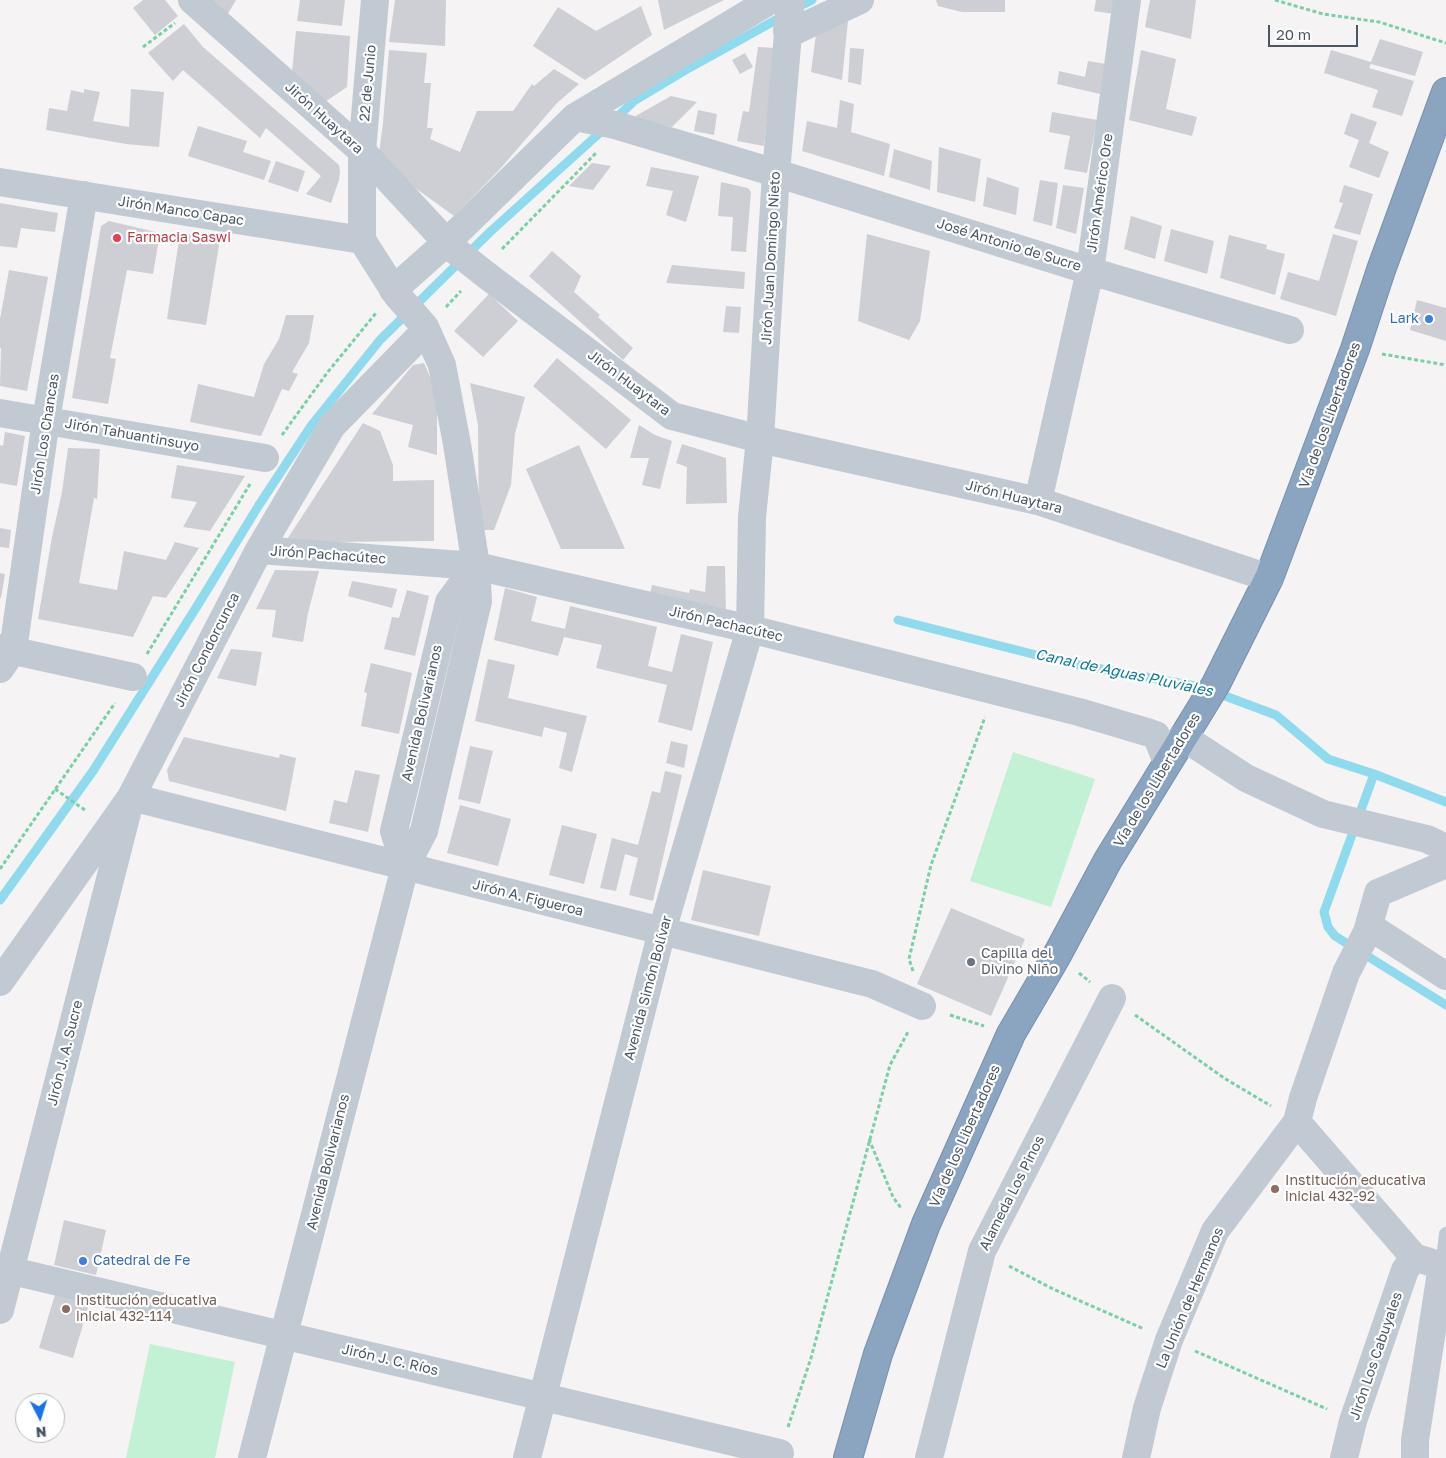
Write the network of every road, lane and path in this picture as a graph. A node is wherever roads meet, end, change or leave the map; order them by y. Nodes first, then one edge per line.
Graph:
1 (375, 0) edge
2 (771, 0) edge
3 (791, 0) edge
4 (860, 0) edge
5 (1127, 0) edge
6 (1275, 0) edge
7 (195, 3) edge
8 (788, 33) junction
9 (1446, 43) edge
10 (143, 47) dead end
11 (1446, 92) edge
12 (579, 118) junction
13 (618, 126) junction
14 (362, 151) junction
15 (776, 173) junction
16 (0, 182) edge
17 (84, 195) junction
18 (362, 240) junction
19 (449, 245) junction
20 (480, 270) junction
21 (1090, 270) junction
22 (395, 293) junction
23 (425, 328) junction
24 (1290, 330) dead end
25 (1355, 349) junction
26 (1446, 365) edge
27 (0, 413) edge
28 (46, 420) junction
29 (760, 439) junction
30 (265, 458) junction
31 (1038, 501) junction
32 (752, 517) joint
33 (259, 550) junction
34 (476, 566) junction
35 (1269, 578) junction
36 (750, 629) junction
37 (4, 655) edge
38 (133, 677) junction
39 (995, 690) junction
40 (1183, 737) junction
41 (1168, 762) junction
42 (55, 789) junction
43 (131, 797) junction
44 (80, 817) dead end
45 (1446, 848) edge
46 (1446, 864) edge
47 (404, 867) junction
48 (0, 869) edge
49 (1368, 929) junction
50 (662, 932) junction
51 (1056, 957) junction
52 (1446, 976) edge
53 (0, 982) edge
54 (1112, 998) junction
55 (922, 1006) junction
56 (1011, 1034) junction
57 (1297, 1122) junction
58 (869, 1138) junction
59 (1446, 1234) edge
60 (921, 1238) junction
61 (1414, 1257) junction
62 (1444, 1267) edge
63 (5, 1269) edge
64 (0, 1310) edge
65 (284, 1335) junction
66 (543, 1397) junction
67 (780, 1453) joint
68 (252, 1458) edge
69 (527, 1458) edge
70 (848, 1458) edge
71 (929, 1458) edge
72 (1136, 1458) edge
73 (1344, 1458) edge
74 (1414, 1458) edge

1 - 14 street, 22 de Junio
2 - 12 street
3 - 8 street, Jirón Juan Domingo Nieto
4 - 8 street
5 - 21 street, Jirón Américo Ore
6 - 9 path
7 - 10 path
7 - 14 street, Jirón Huaytara
8 - 15 street, Jirón Juan Domingo Nieto
11 - 25 highway, Vía de los Libertadores
12 - 13 street, José Antonio de Sucre
12 - 19 street
13 - 15 street, José Antonio de Sucre
13 - 20 path
14 - 18 street, 22 de Junio
14 - 19 street, Jirón Huaytara
15 - 21 street, José Antonio de Sucre
15 - 29 street, Jirón Juan Domingo Nieto
16 - 17 street, Jirón Manco Capac
17 - 18 street, Jirón Manco Capac
17 - 28 street, Jirón Los Chancas
18 - 22 street
19 - 20 street, Jirón Huaytara
19 - 22 street
20 - 23 path
20 - 29 street, Jirón Huaytara
21 - 24 street, José Antonio de Sucre
21 - 31 street, Jirón Américo Ore
22 - 23 street
22 - 30 path
23 - 33 street, Jirón Condorcunca
23 - 34 street, Avenida Bolivarianos
25 - 26 path
25 - 35 highway, Vía de los Libertadores
27 - 28 street, Jirón Tahuantinsuyo
28 - 30 street, Jirón Tahuantinsuyo
28 - 37 street, Jirón Los Chancas
29 - 31 street, Jirón Huaytara
29 - 32 street, Jirón Juan Domingo Nieto
30 - 38 path
31 - 35 street, Jirón Huaytara
32 - 36 street, Avenida Simón Bolívar
33 - 34 street, Jirón Pachacútec
33 - 43 street, Jirón Condorcunca
34 - 36 street, Jirón Pachacútec
34 - 47 street, Avenida Bolivarianos
35 - 40 highway, Vía de los Libertadores
36 - 39 street, Jirón Pachacútec
36 - 50 street, Avenida Simón Bolívar
37 - 38 street
38 - 42 path
39 - 41 street, Jirón Pachacútec
39 - 55 path
40 - 41 highway, Vía de los Libertadores
40 - 45 street
41 - 51 highway, Vía de los Libertadores
42 - 44 path
42 - 48 path
43 - 47 street, Jirón A. Figueroa
43 - 53 street, Jirón Condorcunca
43 - 63 street, Jirón J. A. Sucre
46 - 49 street, La Unión de Hermanos
47 - 50 street, Jirón A. Figueroa
47 - 65 street, Avenida Bolivarianos
49 - 52 street
49 - 57 street, La Unión de Hermanos
50 - 55 street, Jirón A. Figueroa
50 - 66 street, Avenida Simón Bolívar
51 - 54 path
51 - 56 highway, Vía de los Libertadores
54 - 57 path
54 - 71 street, Alameda Los Pinos
55 - 56 path
55 - 58 path
56 - 60 highway, Vía de los Libertadores
57 - 61 street
57 - 72 street, La Unión de Hermanos
58 - 60 path
58 - 67 path
59 - 62 lane
60 - 70 highway, Vía de los Libertadores
61 - 62 street
61 - 73 street, Jirón Los Cabuyales
62 - 74 street
63 - 64 street, Jirón J. A. Sucre
63 - 65 street, Jirón J. C. Ríos
65 - 66 street, Jirón J. C. Ríos
65 - 68 street, Avenida Bolivarianos
66 - 67 street, Jirón J. C. Ríos
66 - 69 street, Avenida Simón Bolívar

